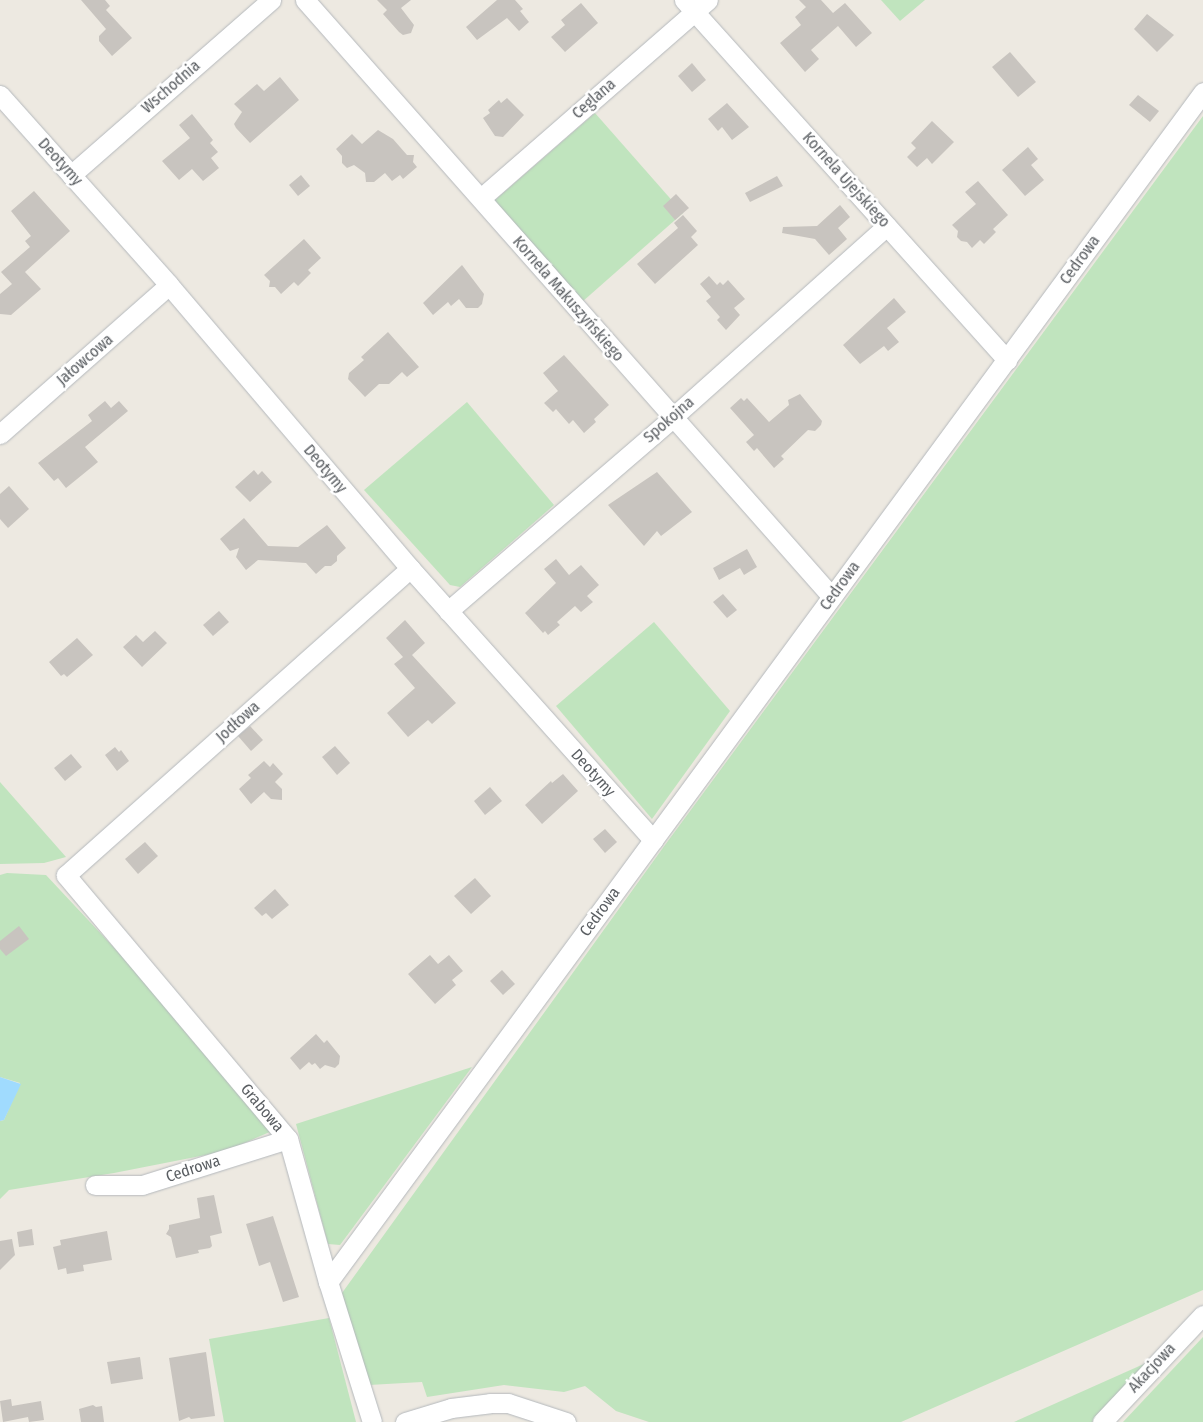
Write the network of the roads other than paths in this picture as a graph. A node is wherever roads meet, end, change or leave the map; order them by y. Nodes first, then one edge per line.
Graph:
1 (271, 0) edge
2 (305, 0) edge
3 (696, 4) edge
4 (1203, 92) edge
5 (0, 94) edge
6 (71, 175) junction
7 (480, 198) junction
8 (887, 226) junction
9 (169, 285) junction
10 (1007, 360) junction
11 (672, 418) junction
12 (0, 434) edge
13 (410, 568) junction
14 (832, 597) junction
15 (448, 611) junction
16 (653, 840) junction
17 (66, 875) joint
18 (288, 1139) junction
19 (95, 1185) dead end
20 (328, 1282) junction
21 (1203, 1315) edge
22 (372, 1422) edge
23 (405, 1422) edge
24 (566, 1422) edge
25 (1102, 1422) edge

1 - 6 street, Wschodnia
2 - 7 street, Kornela Makuszyńskiego
3 - 7 street, Ceglana
3 - 8 street, Kornela Ujejskiego
4 - 10 street, Cedrowa
5 - 6 street, Deotymy
6 - 9 street, Deotymy
7 - 11 street, Kornela Makuszyńskiego
8 - 10 street, Kornela Ujejskiego
8 - 11 street, Spokojna
9 - 12 street, Jałowcowa
9 - 13 street, Deotymy
10 - 14 street, Cedrowa
11 - 14 street, Kornela Makuszyńskiego
11 - 15 street, Spokojna
13 - 15 street, Deotymy
13 - 17 street, Jodłowa
14 - 16 street, Cedrowa
15 - 16 street, Deotymy
16 - 20 street, Cedrowa
17 - 18 street, Grabowa
18 - 19 street, Cedrowa
18 - 20 street, Grabowa
20 - 22 street, Grabowa
21 - 25 street, Akacjowa
23 - 24 street

